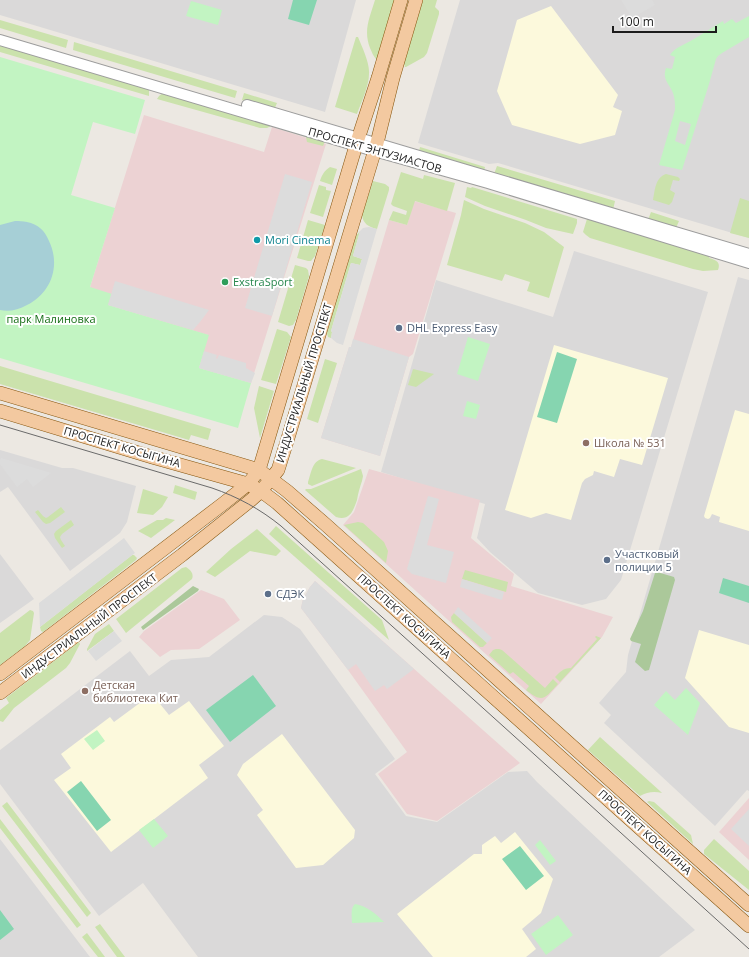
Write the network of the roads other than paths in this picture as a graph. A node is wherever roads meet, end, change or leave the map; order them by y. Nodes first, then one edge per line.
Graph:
1 (401, 0) edge
2 (416, 0) edge
3 (0, 32) edge
4 (0, 40) edge
5 (357, 142) junction
6 (376, 147) junction
7 (749, 254) edge
8 (749, 262) edge
9 (0, 393) edge
10 (0, 411) edge
11 (259, 470) junction
12 (271, 478) junction
13 (248, 484) junction
14 (261, 491) junction
15 (0, 674) edge
16 (0, 693) edge
17 (749, 905) edge
18 (749, 926) edge

1 - 5 main road, ИНДУСТРИАЛЬНЫЙ ПРОСПЕКТ
2 - 6 main road, ИНДУСТРИАЛЬНЫЙ ПРОСПЕКТ
3 - 5 street, ПРОСПЕКТ ЭНТУЗИАСТОВ
4 - 5 street, ПРОСПЕКТ ЭНТУЗИАСТОВ
5 - 6 street, ПРОСПЕКТ ЭНТУЗИАСТОВ
5 - 11 main road, ИНДУСТРИАЛЬНЫЙ ПРОСПЕКТ
6 - 7 street, ПРОСПЕКТ ЭНТУЗИАСТОВ
6 - 8 street, ПРОСПЕКТ ЭНТУЗИАСТОВ
6 - 12 main road, ИНДУСТРИАЛЬНЫЙ ПРОСПЕКТ
9 - 11 main road, ПРОСПЕКТ КОСЫГИНА
10 - 13 main road, ПРОСПЕКТ КОСЫГИНА
11 - 12 main road, ПРОСПЕКТ КОСЫГИНА
11 - 13 main road, ИНДУСТРИАЛЬНЫЙ ПРОСПЕКТ
12 - 14 main road, ИНДУСТРИАЛЬНЫЙ ПРОСПЕКТ
12 - 17 main road, ПРОСПЕКТ КОСЫГИНА
13 - 14 main road, ПРОСПЕКТ КОСЫГИНА
13 - 15 main road, ИНДУСТРИАЛЬНЫЙ ПРОСПЕКТ
14 - 16 main road, ИНДУСТРИАЛЬНЫЙ ПРОСПЕКТ
14 - 18 main road, ПРОСПЕКТ КОСЫГИНА

